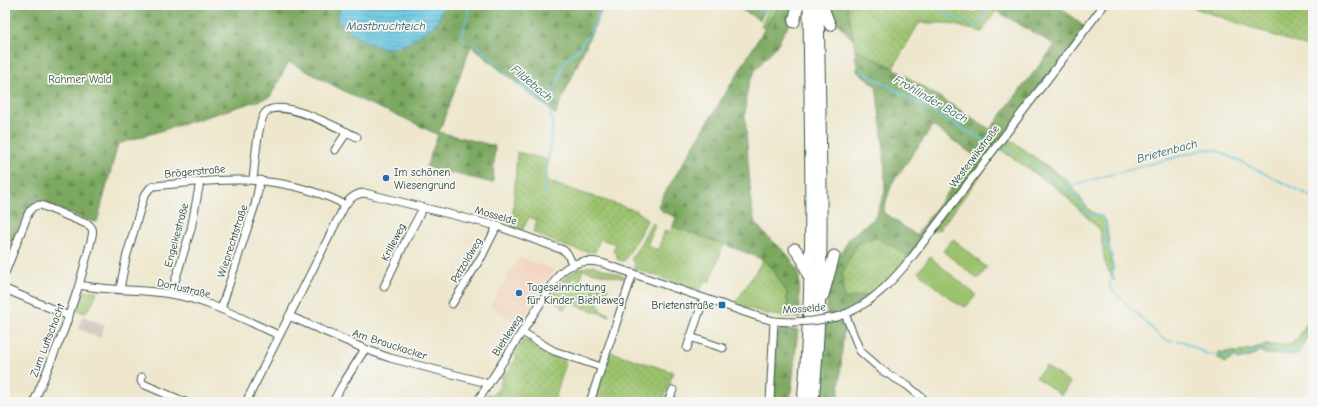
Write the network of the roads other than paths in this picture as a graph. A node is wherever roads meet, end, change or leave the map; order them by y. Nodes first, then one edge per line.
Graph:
1 (798, 5) edge
2 (808, 5) edge
3 (818, 5) edge
4 (823, 5) edge
5 (1104, 5) edge
6 (794, 22) dead end
7 (830, 25) dead end
8 (347, 132) junction
9 (357, 137) dead end
10 (335, 150) dead end
11 (257, 180) junction
12 (200, 182) junction
13 (345, 205) junction
14 (423, 208) junction
15 (497, 226) junction
16 (795, 249) dead end
17 (834, 256) dead end
18 (573, 265) junction
19 (5, 273) edge
20 (633, 273) junction
21 (810, 282) junction
22 (79, 285) junction
23 (384, 287) dead end
24 (120, 289) junction
25 (5, 290) edge
26 (171, 294) junction
27 (704, 298) junction
28 (452, 304) dead end
29 (220, 309) junction
30 (819, 309) junction
31 (849, 313) junction
32 (69, 316) junction
33 (289, 316) junction
34 (774, 321) junction
35 (522, 332) junction
36 (279, 335) junction
37 (690, 337) junction
38 (687, 348) dead end
39 (723, 348) dead end
40 (364, 349) junction
41 (601, 367) junction
42 (142, 377) dead end
43 (488, 385) junction
44 (673, 390) dead end
45 (672, 401) edge
46 (34, 402) edge
47 (185, 402) edge
48 (246, 402) edge
49 (333, 402) edge
50 (477, 402) edge
51 (590, 402) edge
52 (770, 402) edge
53 (803, 402) edge
54 (813, 402) edge
55 (927, 402) edge

1 - 6 highway
2 - 21 highway
3 - 30 highway
4 - 7 highway
5 - 31 street, Westerwikstraße
8 - 9 street, Wieprechtstraße
8 - 10 street
8 - 11 street, Wieprechtstraße
11 - 12 street, Brögerstraße
11 - 13 street, Brögerstraße
11 - 29 street, Wieprechtstraße
12 - 24 street, Brögerstraße
12 - 26 street, Engelkestraße
13 - 14 street, Mosselde
13 - 33 street, Mosselde
14 - 15 street, Mosselde
14 - 23 street, Krilleweg
15 - 18 street, Mosselde
15 - 28 street, Petzoldweg
16 - 21 highway
17 - 30 highway
18 - 20 street, Mosselde
18 - 35 street, Biehleweg
19 - 22 street, Zum Luftschacht
20 - 27 street, Mosselde
20 - 41 street
21 - 53 highway
22 - 24 street, Dortustraße
22 - 32 street, Zum Luftschacht
24 - 26 street, Dortustraße
25 - 32 street
26 - 29 street, Dortustraße
27 - 34 street, Mosselde
27 - 37 street
29 - 36 street, Dortustraße
30 - 54 highway
31 - 34 street, Mosselde, bridge
31 - 55 street
32 - 46 street, Zum Luftschacht
33 - 36 street, Mosselde
33 - 40 street, Am Brauckacker
34 - 52 street
35 - 41 street
35 - 43 street, Biehleweg
36 - 48 street, Mosselde
37 - 38 street
37 - 39 street
40 - 43 street, Am Brauckacker
40 - 49 street
41 - 51 street
42 - 47 street
43 - 50 street, Biehleweg
44 - 45 street

